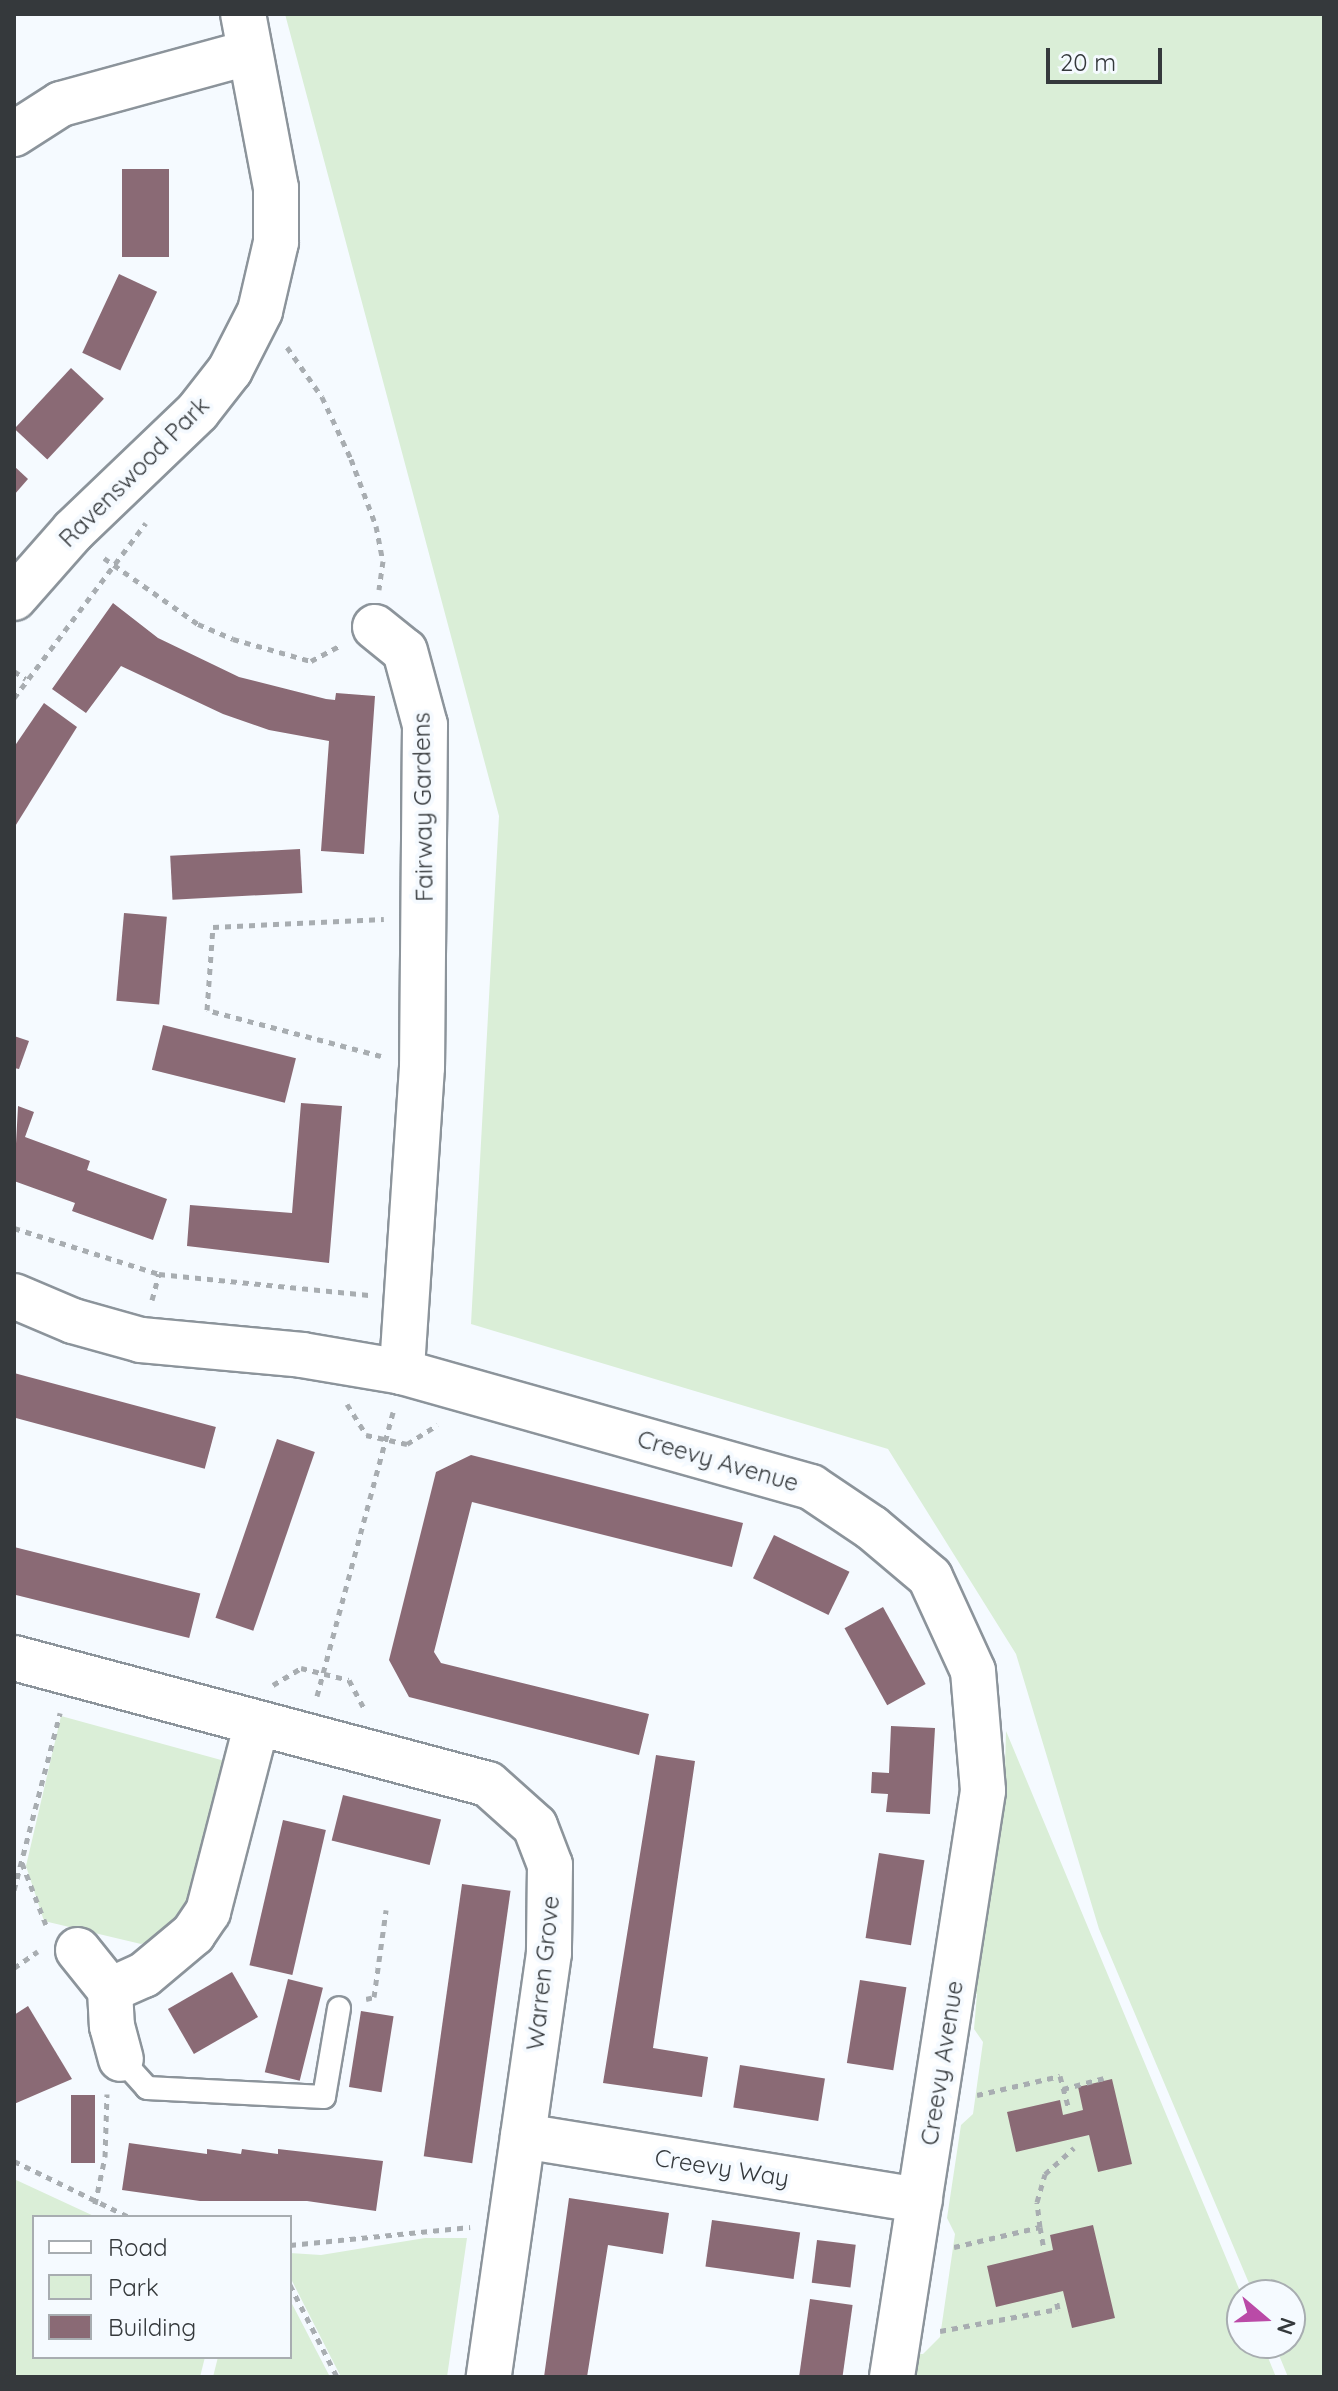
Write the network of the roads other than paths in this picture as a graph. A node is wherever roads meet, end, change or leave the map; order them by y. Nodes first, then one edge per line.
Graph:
1 (245, 33) edge
2 (14, 134) edge
3 (14, 598) edge
4 (375, 627) road end
5 (14, 1296) edge
6 (402, 1372) junction
7 (14, 1658) edge
8 (257, 1723) junction
9 (65, 1946) road end
10 (110, 1990) junction
11 (339, 2008) road end
12 (121, 2059) joint
13 (523, 2136) junction
14 (920, 2200) junction
15 (489, 2377) edge
16 (892, 2377) edge

1 - 2 street
1 - 3 street, Ravenswood Park
4 - 6 street, Fairway Gardens
5 - 6 street, Creevy Avenue
6 - 14 street, Creevy Avenue
7 - 8 street, Warren Grove
8 - 10 street
8 - 13 street, Warren Grove
9 - 10 street
10 - 12 street
11 - 12 lane
13 - 14 street, Creevy Way
13 - 15 street, Warren Grove
14 - 16 street, Creevy Avenue

